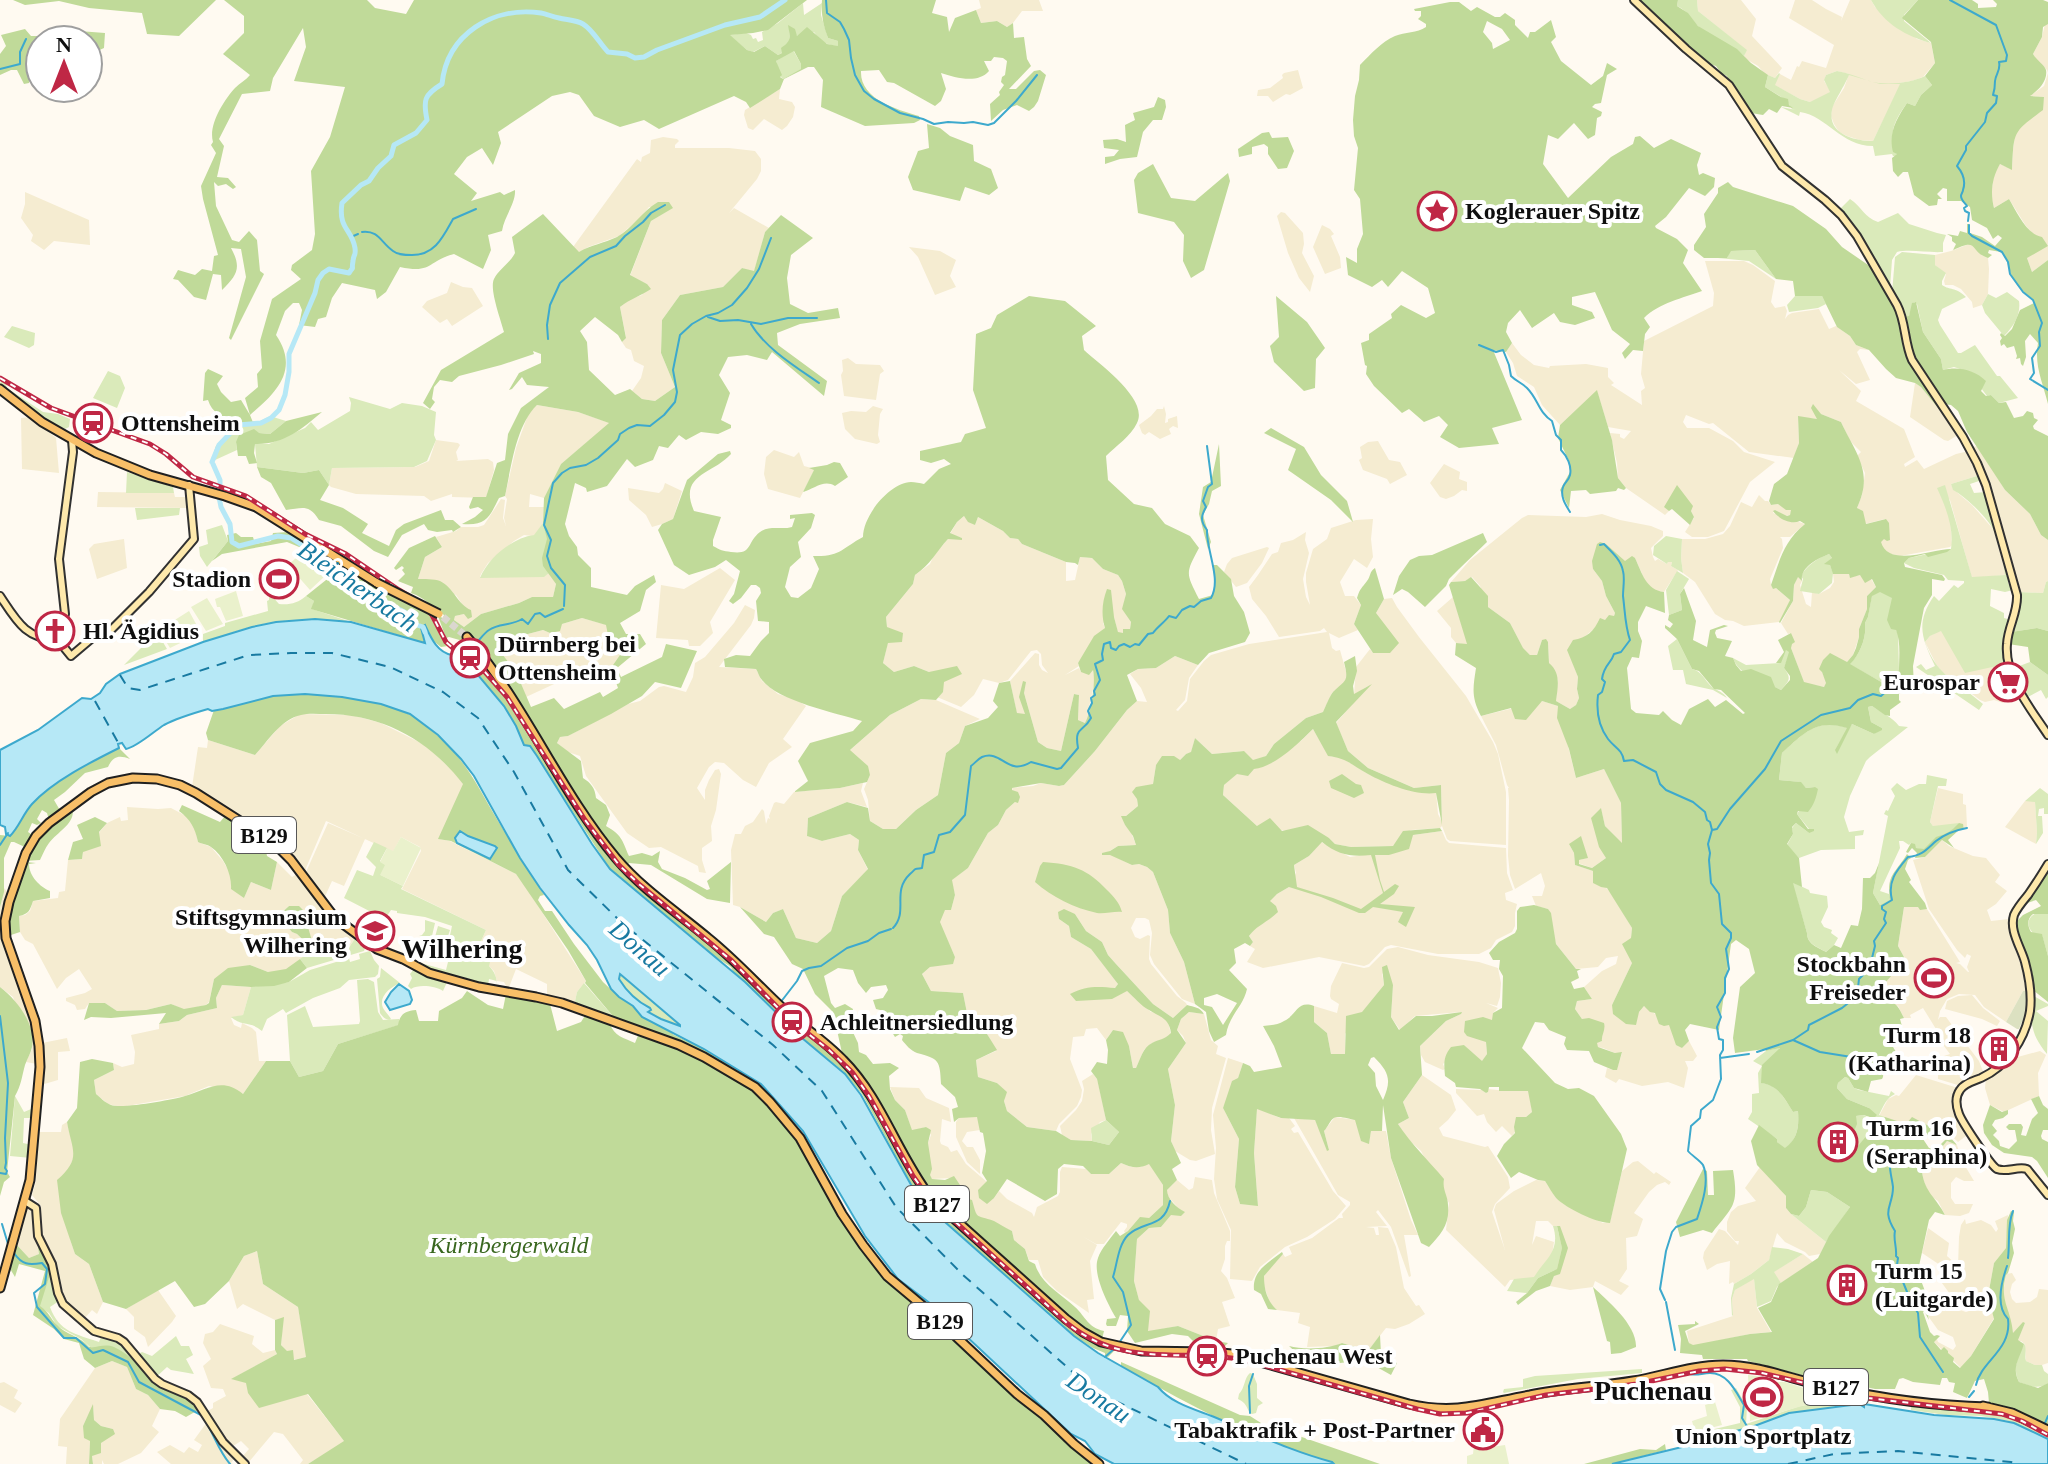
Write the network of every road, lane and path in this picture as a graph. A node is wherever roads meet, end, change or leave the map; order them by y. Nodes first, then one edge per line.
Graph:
1 (1634, 0) edge
2 (0, 389) edge
3 (72, 440) junction
4 (89, 450) junction
5 (73, 452) junction
6 (189, 485) junction
7 (0, 596) edge
8 (441, 615) tunnel mouth
9 (468, 638) tunnel mouth
10 (58, 640) junction
11 (2048, 735) edge
12 (2048, 864) edge
13 (2048, 1195) edge
14 (25, 1201) junction
15 (0, 1288) edge
16 (2048, 1430) edge
17 (245, 1464) edge
18 (1099, 1464) edge

1 - 11 main road
2 - 3 main road
3 - 4 main road
3 - 5 main road
4 - 5 main road
4 - 6 main road
5 - 10 main road
6 - 8 main road, bridge
6 - 10 main road
7 - 10 main road
9 - 16 main road, B127
12 - 13 main road
14 - 15 main road, B129
14 - 17 main road
14 - 18 main road, B129

